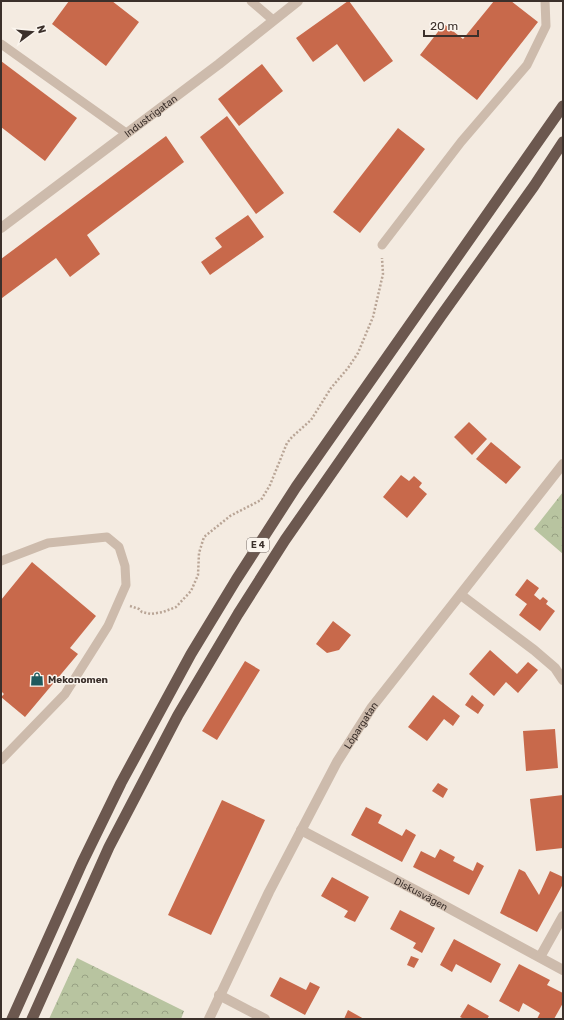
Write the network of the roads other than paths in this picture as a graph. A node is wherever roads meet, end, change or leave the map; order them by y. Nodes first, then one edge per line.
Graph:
1 (251, 1) edge
2 (298, 1) edge
3 (545, 1) edge
4 (273, 20) junction
5 (1, 44) edge
6 (563, 106) edge
7 (126, 133) junction
8 (563, 142) edge
9 (1, 228) edge
10 (382, 245) road end
11 (563, 464) edge
12 (1, 561) edge
13 (461, 595) junction
14 (563, 680) edge
15 (1, 760) edge
16 (301, 830) junction
17 (563, 916) edge
18 (540, 957) junction
19 (563, 970) edge
20 (219, 995) junction
21 (12, 1019) edge
22 (32, 1019) edge
23 (209, 1019) edge
24 (264, 1019) edge

1 - 4 lane
2 - 4 street, Industrigatan
3 - 10 lane
4 - 7 street, Industrigatan
5 - 7 lane
6 - 21 highway, E 4
7 - 9 street, Industrigatan
8 - 22 highway, E 4
11 - 13 street, Löpargatan
12 - 15 lane
13 - 14 street
13 - 16 street, Löpargatan
16 - 18 street, Diskusvägen
16 - 20 street, Löpargatan
17 - 18 street
18 - 19 street, Diskusvägen
20 - 23 street, Löpargatan
20 - 24 street

